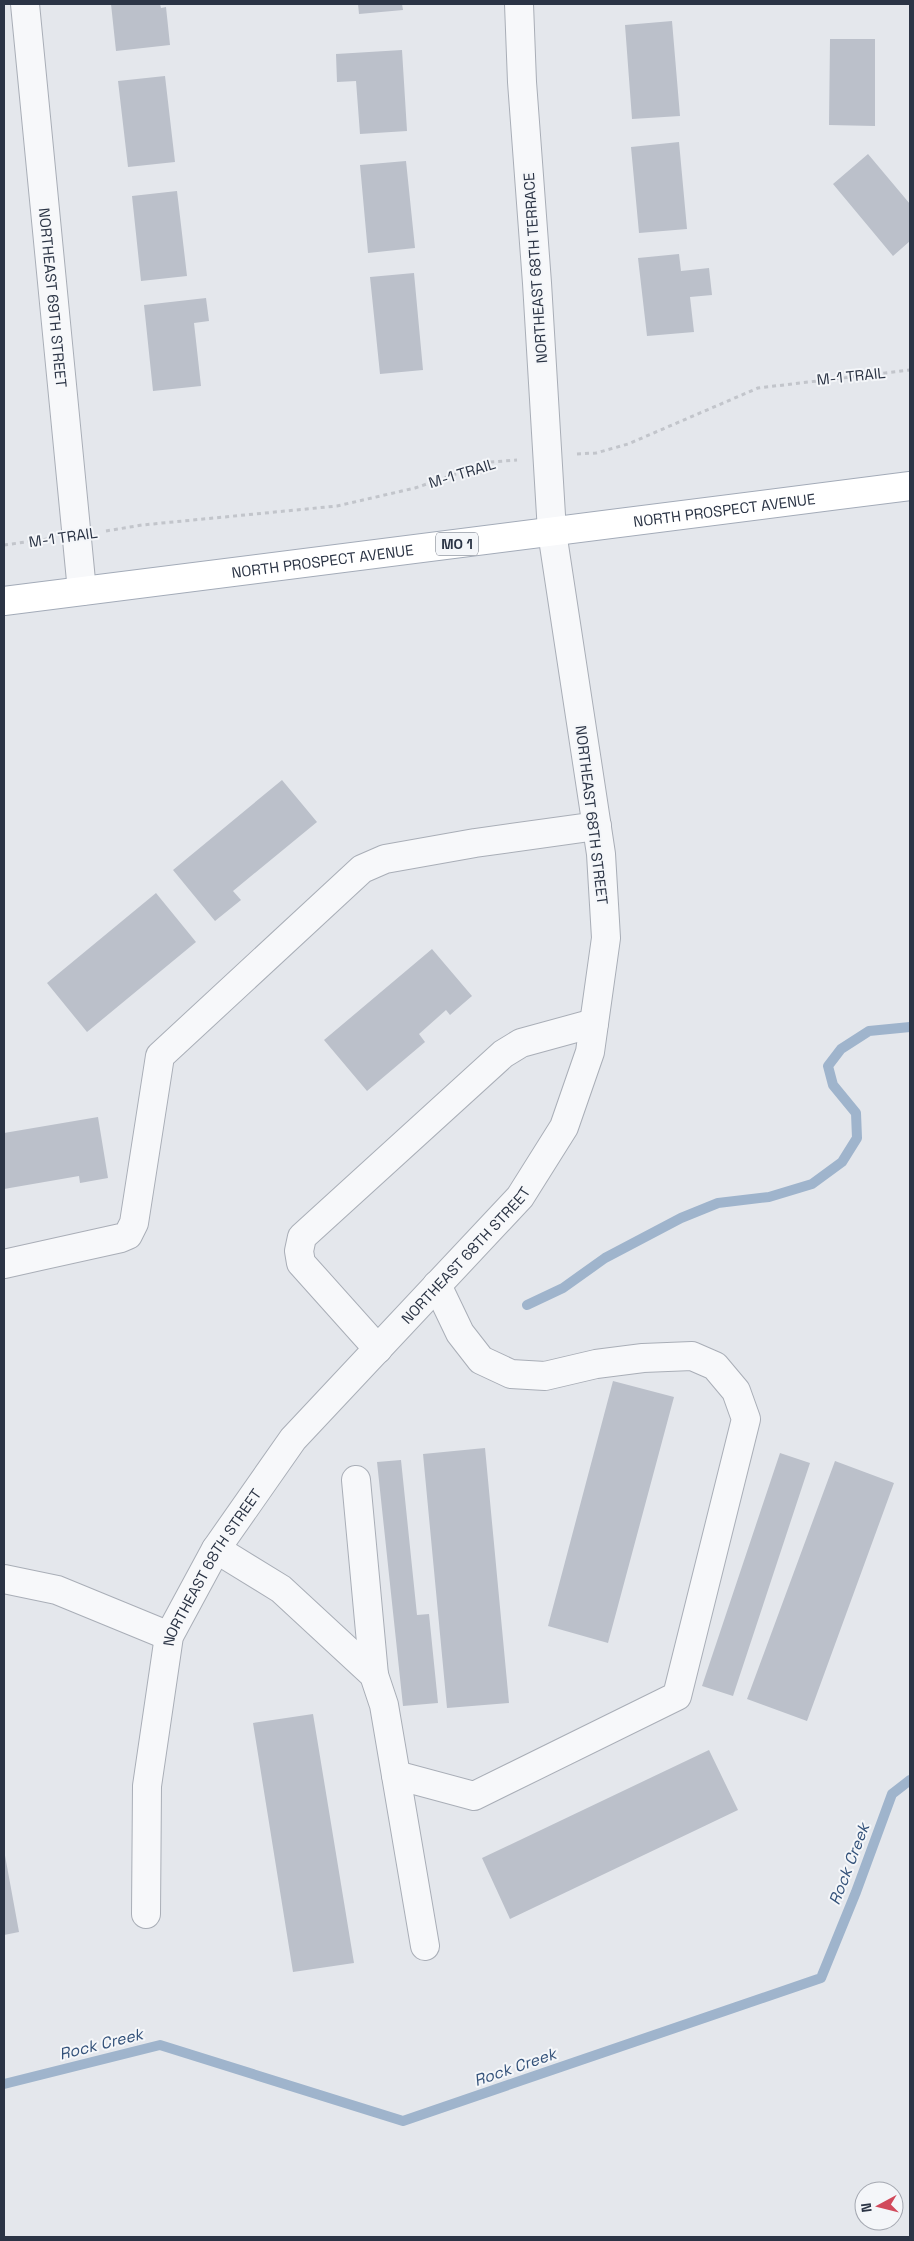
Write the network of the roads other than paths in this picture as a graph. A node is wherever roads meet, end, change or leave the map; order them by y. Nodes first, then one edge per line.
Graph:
1 (25, 4) edge
2 (519, 4) edge
3 (910, 486) edge
4 (552, 532) junction
5 (82, 591) junction
6 (4, 601) edge
7 (596, 826) junction
8 (594, 1023) junction
9 (4, 1264) edge
10 (437, 1285) junction
11 (378, 1349) junction
12 (356, 1480) dead end
13 (216, 1549) junction
14 (4, 1579) edge
15 (169, 1636) junction
16 (374, 1675) junction
17 (396, 1775) junction
18 (146, 1914) dead end
19 (425, 1946) dead end

1 - 5 street, NORTHEAST 69TH STREET
2 - 4 street, NORTHEAST 68TH TERRACE
3 - 4 main road, NORTH PROSPECT AVENUE / MO 1
4 - 5 main road, NORTH PROSPECT AVENUE / MO 1
4 - 7 street, NORTHEAST 68TH STREET
5 - 6 main road, NORTH PROSPECT AVENUE / MO 1
7 - 8 street, NORTHEAST 68TH STREET
7 - 9 street
8 - 10 street, NORTHEAST 68TH STREET
8 - 11 street
10 - 11 street, NORTHEAST 68TH STREET
10 - 17 street
11 - 13 street, NORTHEAST 68TH STREET
12 - 16 street
13 - 15 street, NORTHEAST 68TH STREET
13 - 16 street
14 - 15 street
15 - 18 street, NORTHEAST 68TH STREET
16 - 17 street
17 - 19 street

